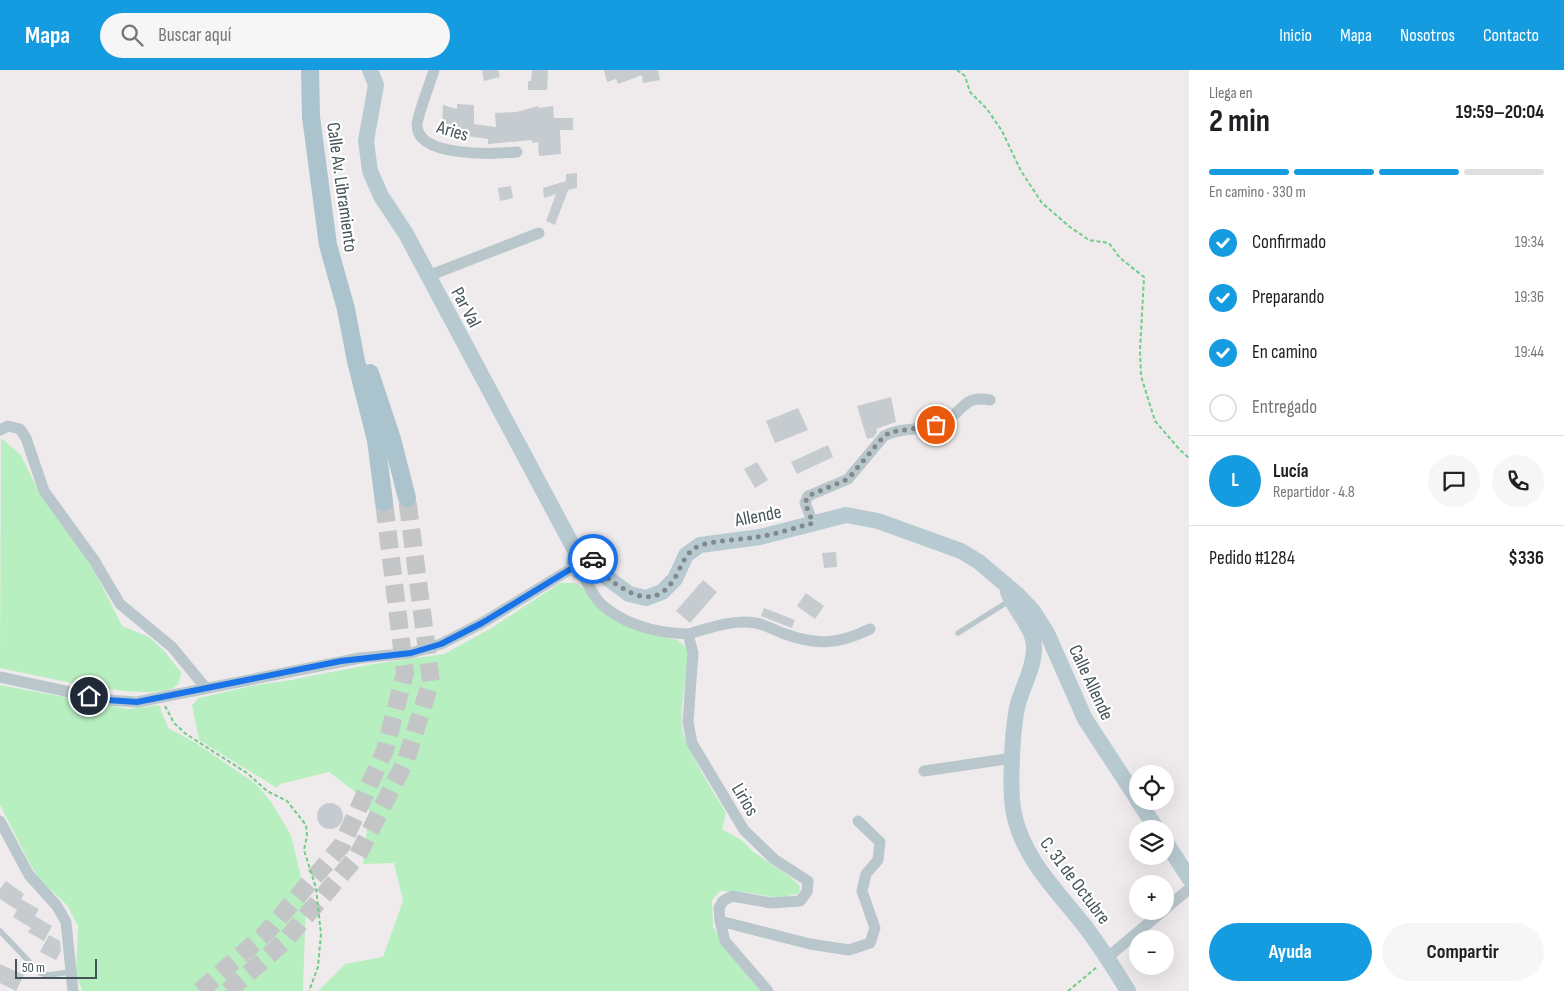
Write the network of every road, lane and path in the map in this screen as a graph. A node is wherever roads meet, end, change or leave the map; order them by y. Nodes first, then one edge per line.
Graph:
1 (310, 70) edge
2 (370, 70) edge
3 (434, 70) edge
4 (957, 70) edge
5 (516, 152) dead end
6 (539, 233) dead end
7 (428, 276) junction
8 (346, 309) junction
9 (990, 400) dead end
10 (0, 430) edge
11 (1189, 458) edge
12 (407, 498) tunnel mouth
13 (384, 502) tunnel mouth
14 (813, 523) junction
15 (582, 565) junction
16 (1008, 593) junction
17 (870, 629) dead end
18 (958, 633) dead end
19 (688, 634) junction
20 (0, 677) edge
21 (205, 687) junction
22 (161, 698) junction
23 (1013, 758) junction
24 (924, 771) dead end
25 (1129, 787) edge
26 (0, 821) edge
27 (858, 821) dead end
28 (1174, 856) edge
29 (1189, 878) edge
30 (1189, 889) edge
31 (1174, 902) edge
32 (1152, 920) edge
33 (720, 922) junction
34 (0, 931) edge
35 (1108, 957) junction
36 (70, 972) junction
37 (73, 991) edge
38 (309, 991) edge
39 (768, 991) edge
40 (1068, 991) edge
41 (1128, 991) edge

1 - 8 main road, Calle Av. Libramiento
2 - 7 street, Par Val
3 - 5 street, Aries
4 - 11 path
6 - 7 street
7 - 15 street, Par Val
8 - 12 main road, Calle Av. Libramiento
8 - 13 main road, Calle Av. Libramiento
9 - 14 street
10 - 21 street
14 - 15 street, Allende
14 - 16 street, Allende
15 - 19 street
15 - 21 street
16 - 18 lane
16 - 23 street, C. 31 de Octubre
16 - 25 street, Calle Allende
17 - 19 street
19 - 33 street, Lirios
20 - 22 street
21 - 22 street
22 - 38 path
23 - 24 street
23 - 35 street, C. 31 de Octubre
26 - 36 street
27 - 33 street
28 - 29 street
30 - 31 street
32 - 35 street
33 - 39 street
34 - 36 lane
35 - 40 path
35 - 41 street, C. 31 de Octubre
36 - 37 street

